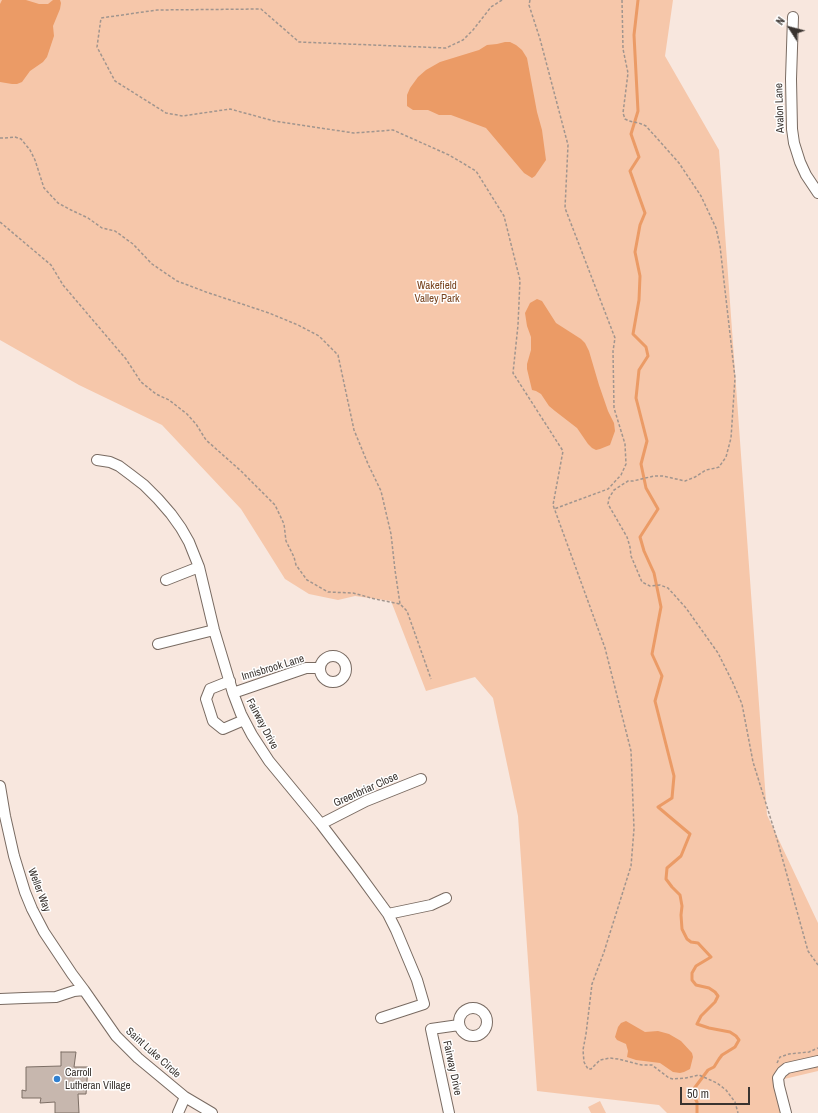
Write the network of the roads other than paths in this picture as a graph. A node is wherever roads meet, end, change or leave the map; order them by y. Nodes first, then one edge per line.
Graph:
1 (793, 17) dead end
2 (818, 193) edge
3 (97, 460) dead end
4 (199, 567) junction
5 (166, 580) dead end
6 (214, 630) junction
7 (158, 644) dead end
8 (320, 668) dead end
9 (230, 681) junction
10 (234, 693) junction
11 (244, 720) junction
12 (421, 778) dead end
13 (0, 786) edge
14 (2, 817) edge
15 (321, 824) junction
16 (446, 898) dead end
17 (388, 914) junction
18 (84, 990) junction
19 (0, 999) edge
20 (381, 1018) dead end
21 (459, 1025) dead end
22 (818, 1061) edge
23 (185, 1097) junction
24 (178, 1113) edge
25 (212, 1113) edge
26 (449, 1113) edge
27 (786, 1113) edge

1 - 2 street, Avalon Lane
3 - 4 street, Fairway Drive
4 - 5 street
4 - 6 street, Fairway Drive
6 - 7 street
6 - 9 street, Fairway Drive
8 - 10 street, Innisbrook Lane
9 - 10 street, Fairway Drive
9 - 11 street
10 - 11 street, Fairway Drive
11 - 15 street, Fairway Drive
12 - 15 street, Greenbriar Close
13 - 14 street, Weller Way
14 - 18 street, Weller Way
15 - 17 street, Fairway Drive
16 - 17 street
17 - 20 street, Fairway Drive
18 - 19 street
18 - 23 street, Saint Luke Circle
21 - 26 street, Fairway Drive
22 - 27 street
23 - 24 street
23 - 25 street, Saint Luke Circle

